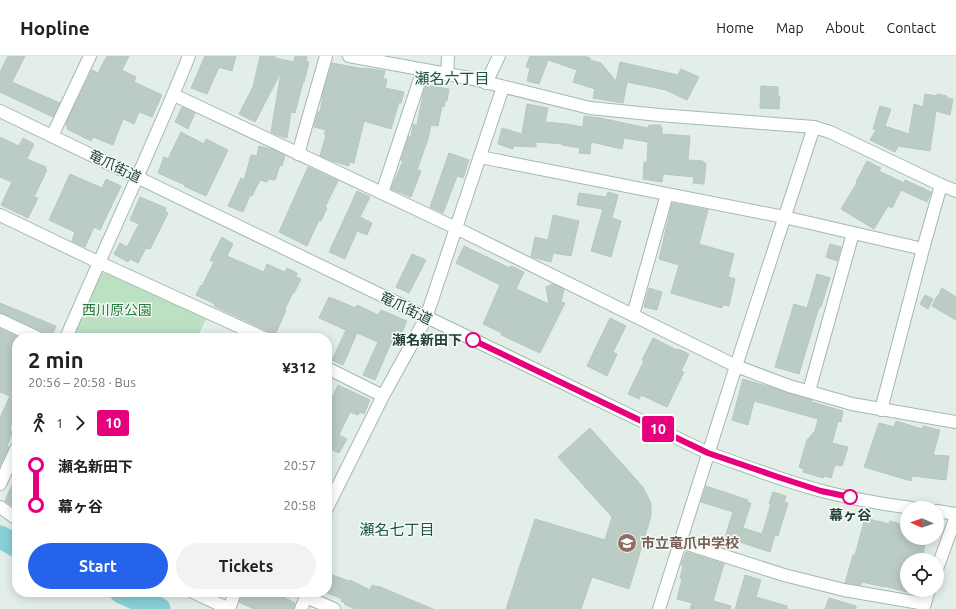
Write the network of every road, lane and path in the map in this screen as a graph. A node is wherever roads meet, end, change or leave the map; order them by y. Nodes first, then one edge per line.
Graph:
1 (90, 56) edge
2 (189, 56) edge
3 (326, 56) edge
4 (349, 56) edge
5 (448, 56) edge
6 (498, 56) edge
7 (423, 70) junction
8 (447, 74) junction
9 (486, 83) junction
10 (503, 87) junction
11 (174, 95) junction
12 (0, 112) edge
13 (814, 127) junction
14 (52, 136) junction
15 (298, 154) junction
16 (480, 157) junction
17 (138, 177) junction
18 (941, 185) junction
19 (956, 191) edge
20 (382, 193) junction
21 (667, 194) junction
22 (0, 215) edge
23 (784, 217) junction
24 (456, 228) junction
25 (853, 233) junction
26 (923, 249) junction
27 (98, 262) junction
28 (632, 315) junction
29 (426, 318) junction
30 (0, 320) edge
31 (27, 333) edge
32 (68, 333) edge
33 (253, 333) edge
34 (736, 366) junction
35 (332, 370) edge
36 (808, 391) junction
37 (383, 396) junction
38 (881, 410) junction
39 (956, 422) edge
40 (708, 453) junction
41 (12, 458) edge
42 (0, 484) edge
43 (332, 498) edge
44 (0, 507) edge
45 (900, 507) edge
46 (944, 512) edge
47 (12, 515) edge
48 (956, 515) edge
49 (681, 542) junction
50 (943, 553) edge
51 (204, 597) edge
52 (233, 597) edge
53 (306, 597) edge
54 (311, 597) edge
55 (924, 606) edge
56 (229, 609) edge
57 (301, 609) edge
58 (334, 609) edge
59 (659, 609) edge

1 - 14 street
2 - 11 street
3 - 15 street
4 - 7 street
5 - 8 street
6 - 9 street
7 - 8 street
7 - 20 street
8 - 9 street
9 - 10 street
10 - 13 street
10 - 16 street
11 - 15 street
11 - 17 street
12 - 14 street, 竜爪街道
13 - 18 street
13 - 23 street
14 - 17 street, 竜爪街道
15 - 20 street
16 - 21 street
16 - 24 street
17 - 27 street
17 - 29 street, 竜爪街道
18 - 19 street
18 - 26 street
20 - 24 street
21 - 23 street
21 - 28 street
22 - 27 street
23 - 25 street
23 - 34 street
24 - 28 street
24 - 29 street
25 - 26 street
25 - 36 street
26 - 38 street
27 - 32 street
27 - 33 street
28 - 34 street
29 - 37 street
29 - 40 street, 竜爪街道
30 - 31 street
34 - 36 street
34 - 40 street
35 - 37 street
36 - 38 street
37 - 43 street
38 - 39 street
40 - 45 street, 竜爪街道
40 - 49 street
41 - 42 street
44 - 47 street
46 - 48 street
48 - 50 street
49 - 55 street
49 - 59 street
51 - 56 street
52 - 56 street
53 - 57 street
54 - 58 street

